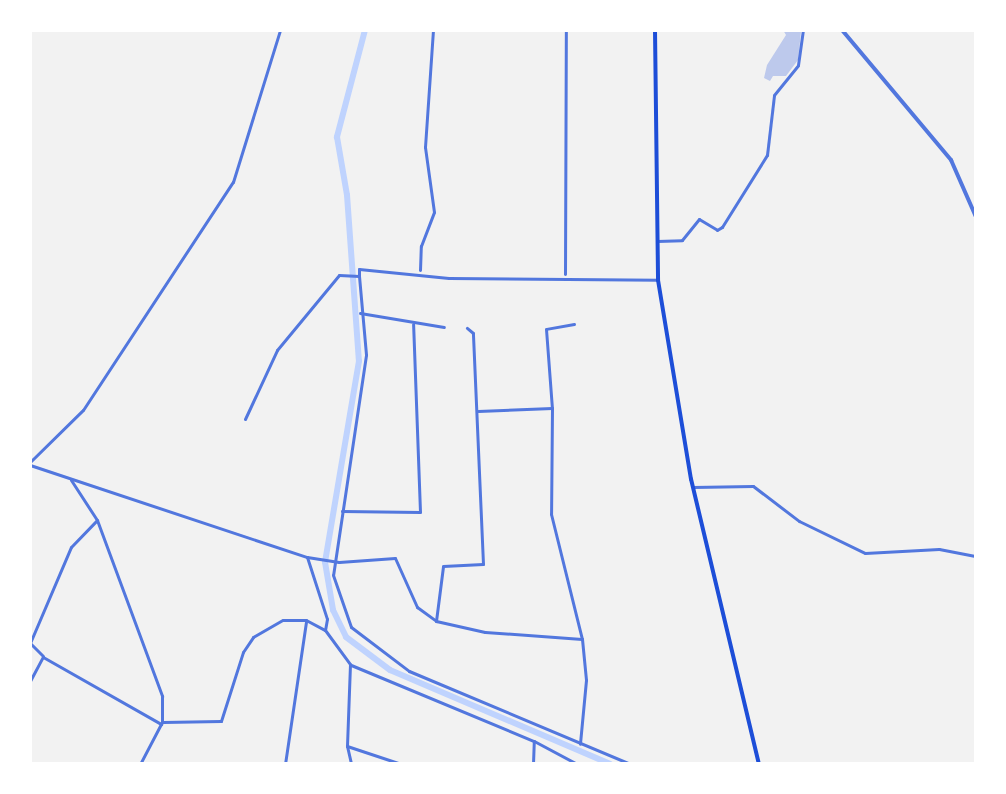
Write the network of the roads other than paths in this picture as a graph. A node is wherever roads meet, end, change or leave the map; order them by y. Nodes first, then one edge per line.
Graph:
1 (280, 30) edge
2 (433, 30) edge
3 (566, 30) edge
4 (655, 30) edge
5 (803, 30) edge
6 (842, 30) edge
7 (976, 217) edge
8 (657, 241) junction
9 (419, 272) junction
10 (565, 275) junction
11 (357, 276) junction
12 (658, 280) junction
13 (360, 313) junction
14 (413, 324) junction
15 (574, 324) dead end
16 (444, 327) dead end
17 (467, 328) dead end
18 (552, 408) junction
19 (478, 411) junction
20 (245, 419) dead end
21 (30, 464) edge
22 (69, 477) junction
23 (692, 487) junction
24 (342, 511) junction
25 (97, 520) junction
26 (976, 556) edge
27 (308, 557) junction
28 (332, 561) junction
29 (306, 620) junction
30 (436, 621) junction
31 (325, 630) junction
32 (582, 639) junction
33 (43, 657) junction
34 (350, 664) junction
35 (30, 681) edge
36 (162, 723) junction
37 (534, 741) junction
38 (580, 744) junction
39 (347, 746) junction
40 (140, 764) edge
41 (285, 764) edge
42 (351, 764) edge
43 (401, 764) edge
44 (533, 764) edge
45 (577, 764) edge
46 (630, 764) edge
47 (759, 764) edge

1 - 21 street
2 - 9 street
3 - 10 street
4 - 8 main road
5 - 8 street
6 - 7 street
8 - 12 main road
9 - 10 street
9 - 11 street
10 - 12 street
11 - 13 street
11 - 20 street
12 - 23 main road
13 - 14 street
13 - 24 street
14 - 16 street
14 - 24 street
15 - 18 street
17 - 19 street
18 - 19 street
18 - 32 street
19 - 30 street
21 - 22 street
22 - 25 street
22 - 27 street
23 - 26 street
23 - 47 main road
24 - 28 street
25 - 33 street
25 - 36 street
27 - 28 street
27 - 31 street
28 - 30 street
28 - 38 street
29 - 31 street
29 - 36 street
29 - 41 street
30 - 32 street
31 - 34 street
32 - 38 street
33 - 35 street
33 - 36 street
34 - 37 street
34 - 39 street
36 - 40 street
37 - 44 street
37 - 45 street
38 - 46 street
39 - 42 street
39 - 43 street

